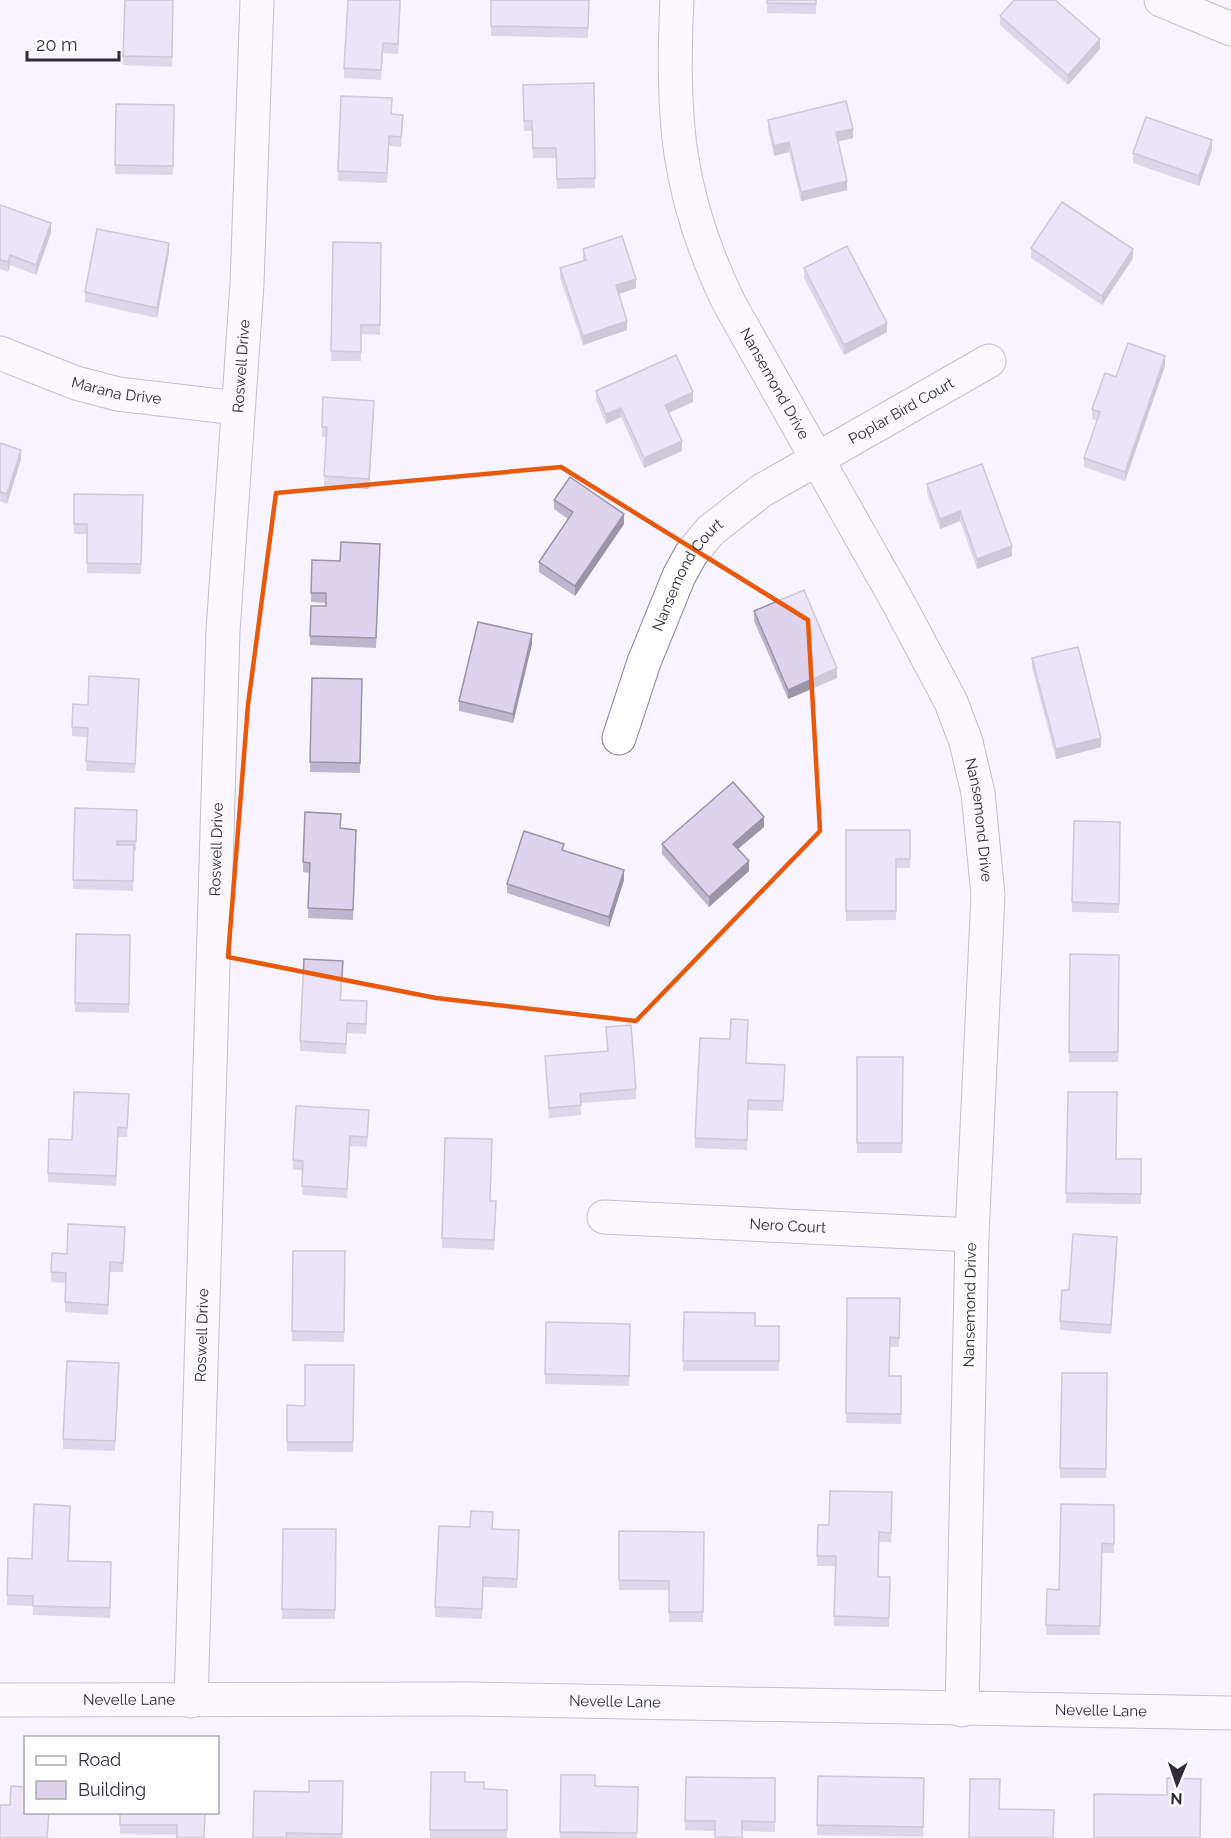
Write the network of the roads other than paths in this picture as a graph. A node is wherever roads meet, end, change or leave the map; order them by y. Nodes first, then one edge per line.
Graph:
1 (257, 0) edge
2 (677, 0) edge
3 (1161, 0) edge
4 (1231, 29) edge
5 (0, 354) edge
6 (989, 361) dead end
7 (237, 408) junction
8 (815, 459) junction
9 (619, 738) dead end
10 (604, 1217) dead end
11 (972, 1235) junction
12 (0, 1700) edge
13 (191, 1701) junction
14 (962, 1710) junction
15 (1231, 1713) edge

1 - 7 street, Roswell Drive
2 - 8 street, Nansemond Drive
3 - 4 street
5 - 7 street, Marana Drive
6 - 8 street, Poplar Bird Court
7 - 13 street, Roswell Drive
8 - 9 street, Nansemond Court
8 - 11 street, Nansemond Drive
10 - 11 street, Nero Court
11 - 14 street, Nansemond Drive
12 - 13 street, Nevelle Lane
13 - 14 street, Nevelle Lane
14 - 15 street, Nevelle Lane

